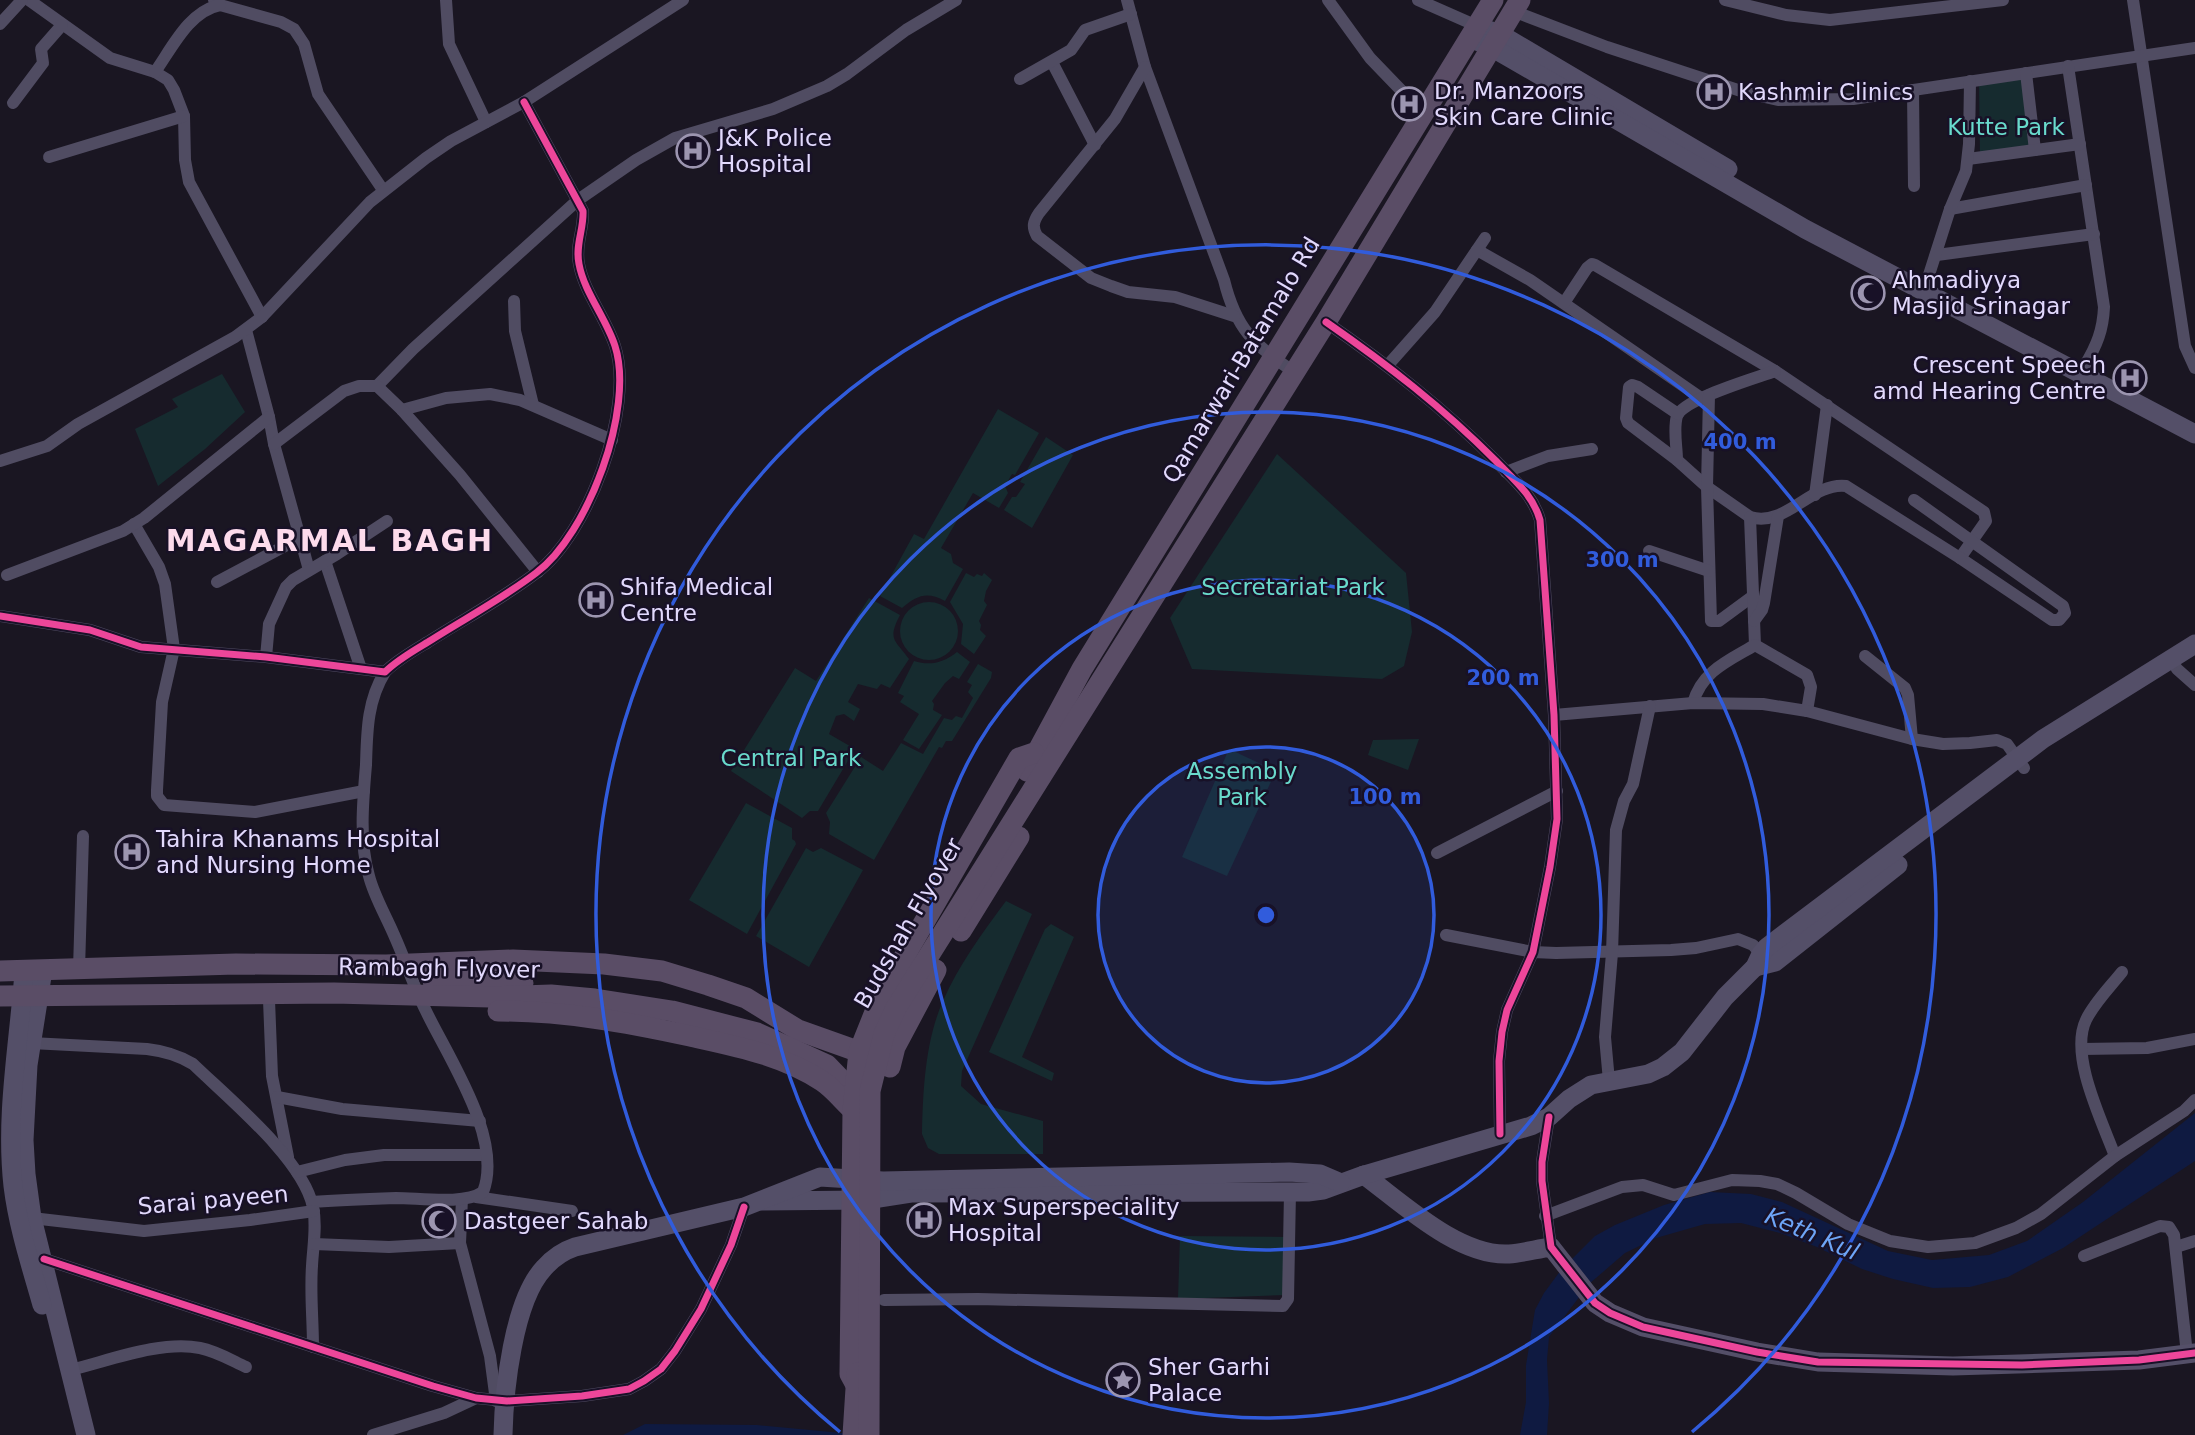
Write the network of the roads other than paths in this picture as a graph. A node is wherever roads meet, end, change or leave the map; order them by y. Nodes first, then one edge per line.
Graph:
1 (22, 0) edge
2 (29, 0) edge
3 (446, 0) edge
4 (683, 0) edge
5 (957, 0) edge
6 (1127, 0) edge
7 (1328, 0) edge
8 (1418, 0) edge
9 (1493, 0) edge
10 (1725, 0) edge
11 (2003, 0) edge
12 (2133, 0) edge
13 (217, 3) edge
14 (1435, 4) edge
15 (1516, 6) edge
16 (1131, 14) junction
17 (0, 24) edge
18 (62, 25) junction
19 (1474, 32) junction
20 (1495, 40) junction
21 (2195, 48) edge
22 (2141, 56) junction
23 (1052, 62) junction
24 (2068, 66) junction
25 (1146, 67) junction
26 (155, 72) junction
27 (2026, 73) junction
28 (1020, 79) dead end
29 (1970, 81) junction
30 (1913, 90) junction
31 (524, 102) junction
32 (13, 103) dead end
33 (1423, 113) junction
34 (184, 116) junction
35 (486, 122) junction
36 (2080, 144) junction
37 (1095, 145) junction
38 (2035, 150) junction
39 (49, 157) dead end
40 (1968, 159) junction
41 (2086, 185) junction
42 (1914, 186) dead end
43 (383, 190) junction
44 (578, 200) junction
45 (1950, 209) junction
46 (2094, 234) junction
47 (1485, 238) dead end
48 (1477, 250) junction
49 (1937, 254) junction
50 (1927, 281) junction
51 (514, 301) dead end
52 (1564, 303) junction
53 (1234, 316) junction
54 (262, 317) junction
55 (1326, 322) junction
56 (246, 330) junction
57 (1273, 358) junction
58 (2193, 360) edge
59 (1388, 365) junction
60 (2085, 365) junction
61 (1775, 371) junction
62 (1294, 372) junction
63 (377, 386) junction
64 (1705, 397) junction
65 (1828, 404) junction
66 (533, 405) junction
67 (402, 410) junction
68 (1678, 414) junction
69 (269, 417) junction
70 (2195, 424) edge
71 (2195, 435) edge
72 (612, 440) junction
73 (274, 444) junction
74 (1592, 449) dead end
75 (1678, 460) junction
76 (0, 461) edge
77 (1506, 472) junction
78 (1707, 487) junction
79 (1815, 495) junction
80 (1913, 500) dead end
81 (1778, 516) junction
82 (1751, 517) junction
83 (387, 521) dead end
84 (134, 524) junction
85 (300, 538) junction
86 (1972, 542) junction
87 (1649, 551) dead end
88 (1960, 558) junction
89 (325, 561) junction
90 (309, 570) junction
91 (1709, 571) junction
92 (538, 572) junction
93 (7, 575) dead end
94 (217, 582) dead end
95 (1753, 596) junction
96 (0, 616) edge
97 (1754, 621) junction
98 (2195, 644) edge
99 (1755, 645) junction
100 (174, 649) junction
101 (1865, 656) dead end
102 (266, 657) junction
103 (2195, 657) edge
104 (2174, 664) junction
105 (361, 669) junction
106 (385, 672) junction
107 (2195, 685) edge
108 (1693, 703) junction
109 (1650, 706) junction
110 (1807, 711) junction
111 (1555, 715) junction
112 (1912, 739) junction
113 (1045, 755) junction
114 (2021, 763) junction
115 (364, 791) junction
116 (1557, 791) junction
117 (83, 835) dead end
118 (1437, 853) dead end
119 (1446, 935) dead end
120 (1533, 952) junction
121 (1612, 953) junction
122 (1758, 960) junction
123 (407, 964) junction
124 (79, 969) junction
125 (0, 971) edge
126 (33, 971) junction
127 (2122, 972) dead end
128 (0, 984) edge
129 (0, 996) edge
130 (269, 1000) junction
131 (0, 1005) edge
132 (29, 1005) junction
133 (425, 1010) junction
134 (701, 1018) junction
135 (798, 1030) junction
136 (2195, 1039) edge
137 (31, 1043) junction
138 (2082, 1049) junction
139 (859, 1052) junction
140 (770, 1055) junction
141 (891, 1063) junction
142 (1609, 1081) junction
143 (277, 1097) junction
144 (2195, 1100) edge
145 (854, 1102) junction
146 (1549, 1117) junction
147 (480, 1121) junction
148 (1500, 1134) junction
149 (486, 1156) junction
150 (2115, 1156) junction
151 (288, 1157) junction
152 (298, 1172) junction
153 (1364, 1175) junction
154 (1341, 1183) junction
155 (852, 1189) junction
156 (883, 1190) junction
157 (1290, 1192) junction
158 (476, 1197) junction
159 (462, 1199) junction
160 (753, 1204) junction
161 (313, 1207) junction
162 (572, 1211) dead end
163 (1545, 1216) junction
164 (33, 1218) junction
165 (2195, 1241) edge
166 (460, 1243) junction
167 (314, 1244) junction
168 (2176, 1247) junction
169 (1553, 1249) junction
170 (2084, 1256) dead end
171 (44, 1259) junction
172 (884, 1300) junction
173 (313, 1347) junction
174 (2191, 1353) edge
175 (246, 1367) dead end
176 (70, 1370) junction
177 (864, 1378) junction
178 (476, 1398) junction
179 (501, 1401) junction
180 (862, 1410) junction
181 (503, 1433) edge
182 (76, 1435) edge
183 (86, 1435) edge
184 (373, 1435) edge
185 (853, 1435) edge
186 (869, 1435) edge

1 - 17 street
2 - 18 street
3 - 35 street
4 - 31 street
5 - 44 street
6 - 16 street
7 - 33 street
8 - 14 street
9 - 19 main road, Qamarwari-Batamalo Rd
10 - 11 street
12 - 22 street
13 - 26 street
13 - 43 street
14 - 19 street
15 - 20 main road
15 - 30 street
16 - 23 street
16 - 25 street
18 - 26 street
18 - 32 street
19 - 20 main road
19 - 33 main road, Qamarwari-Batamalo Rd
20 - 50 main road
20 - 55 main road
20 - 71 main road
21 - 22 street
22 - 24 street
22 - 58 street
23 - 28 street
23 - 37 street
24 - 27 street
24 - 36 street
25 - 37 street
25 - 53 street
26 - 34 street
27 - 29 street
27 - 38 street
29 - 30 street
29 - 40 street
30 - 42 street
31 - 35 street
31 - 44 street
33 - 57 main road, Qamarwari-Batamalo Rd
34 - 39 street
34 - 54 street
35 - 43 street
36 - 38 street
36 - 41 street
37 - 53 street
38 - 40 street
40 - 45 street
41 - 45 street
41 - 46 street
43 - 54 street
44 - 63 street
44 - 72 street
45 - 49 street
46 - 49 street
46 - 60 street
47 - 48 street
48 - 52 street
48 - 59 street
49 - 50 street
50 - 60 main road
51 - 66 street
52 - 61 street
52 - 64 street
53 - 57 street
54 - 56 street
55 - 59 street
55 - 62 main road
56 - 69 street
56 - 76 street
57 - 62 street
57 - 113 main road, Qamarwari-Batamalo Rd
59 - 77 street
60 - 70 main road
61 - 64 street
61 - 65 street
62 - 113 main road
63 - 67 street
63 - 73 street
64 - 68 street
64 - 78 street
65 - 79 street
65 - 86 street
66 - 67 street
66 - 72 street
67 - 92 street
68 - 75 street
68 - 75 street
69 - 73 street
69 - 84 street
72 - 92 street
73 - 85 street
74 - 77 street
75 - 78 street
77 - 111 street
78 - 82 street
78 - 91 street
79 - 81 street
79 - 88 street
80 - 86 street
81 - 82 street
81 - 97 street
82 - 95 street
83 - 89 street
84 - 93 street
84 - 100 street
85 - 90 street
85 - 94 street
86 - 88 street
86 - 88 street
87 - 91 street
89 - 90 street
89 - 105 street
90 - 102 street
91 - 95 street
92 - 106 street
95 - 97 street
96 - 100 street
97 - 99 street
98 - 104 main road
99 - 108 street
99 - 110 street
100 - 102 street
100 - 115 street
101 - 112 street
102 - 105 street
103 - 104 main road
104 - 107 street
104 - 114 main road
105 - 106 street
106 - 115 street
108 - 109 street
108 - 110 street
109 - 111 street
109 - 121 street
110 - 112 street
111 - 116 street
112 - 114 street
113 - 139 main road
113 - 141 main road
113 - 177 main road, Budshah Flyover
114 - 122 main road
115 - 123 street
116 - 118 street
116 - 120 street
117 - 124 street
119 - 120 street
120 - 121 street
120 - 148 street
121 - 122 street
121 - 142 street
122 - 142 main road
123 - 124 main road
123 - 133 street
123 - 135 main road
124 - 126 main road
125 - 126 main road
126 - 132 main road
127 - 138 street
128 - 135 main road, Rambagh Flyover
129 - 134 main road, Rambagh Flyover
130 - 132 main road
130 - 133 main road
130 - 143 street
131 - 132 main road
132 - 137 main road
132 - 182 main road
133 - 140 main road
133 - 147 street
134 - 140 main road
134 - 145 main road, Rambagh Flyover
135 - 139 main road
136 - 138 street
137 - 151 street
137 - 164 main road
138 - 150 street
139 - 141 main road
139 - 145 main road
140 - 145 main road
141 - 156 main road
142 - 146 main road
143 - 147 street
143 - 151 street
144 - 150 street
145 - 155 main road
146 - 148 main road
146 - 163 street
147 - 149 street
148 - 153 main road
149 - 152 street
149 - 158 street
150 - 163 street
151 - 152 street
152 - 161 street
153 - 154 main road
153 - 169 main road
154 - 156 main road
154 - 157 main road
155 - 156 main road
155 - 160 main road
155 - 177 main road
156 - 157 main road
156 - 172 main road
157 - 172 street
158 - 159 street, Sarai payeen
158 - 162 street, Sarai payeen
159 - 161 street, Sarai payeen
159 - 166 street
160 - 179 street
160 - 179 main road
161 - 164 street, Sarai payeen
161 - 167 street
163 - 169 street
164 - 171 main road
165 - 168 street
166 - 167 street
166 - 179 street
167 - 173 street
168 - 170 street
168 - 174 street
169 - 174 main road
171 - 173 street
171 - 176 main road
172 - 177 main road
173 - 178 street
175 - 176 street
176 - 183 main road
177 - 180 main road
178 - 179 street
178 - 184 street
179 - 181 main road
180 - 185 main road
180 - 186 main road

